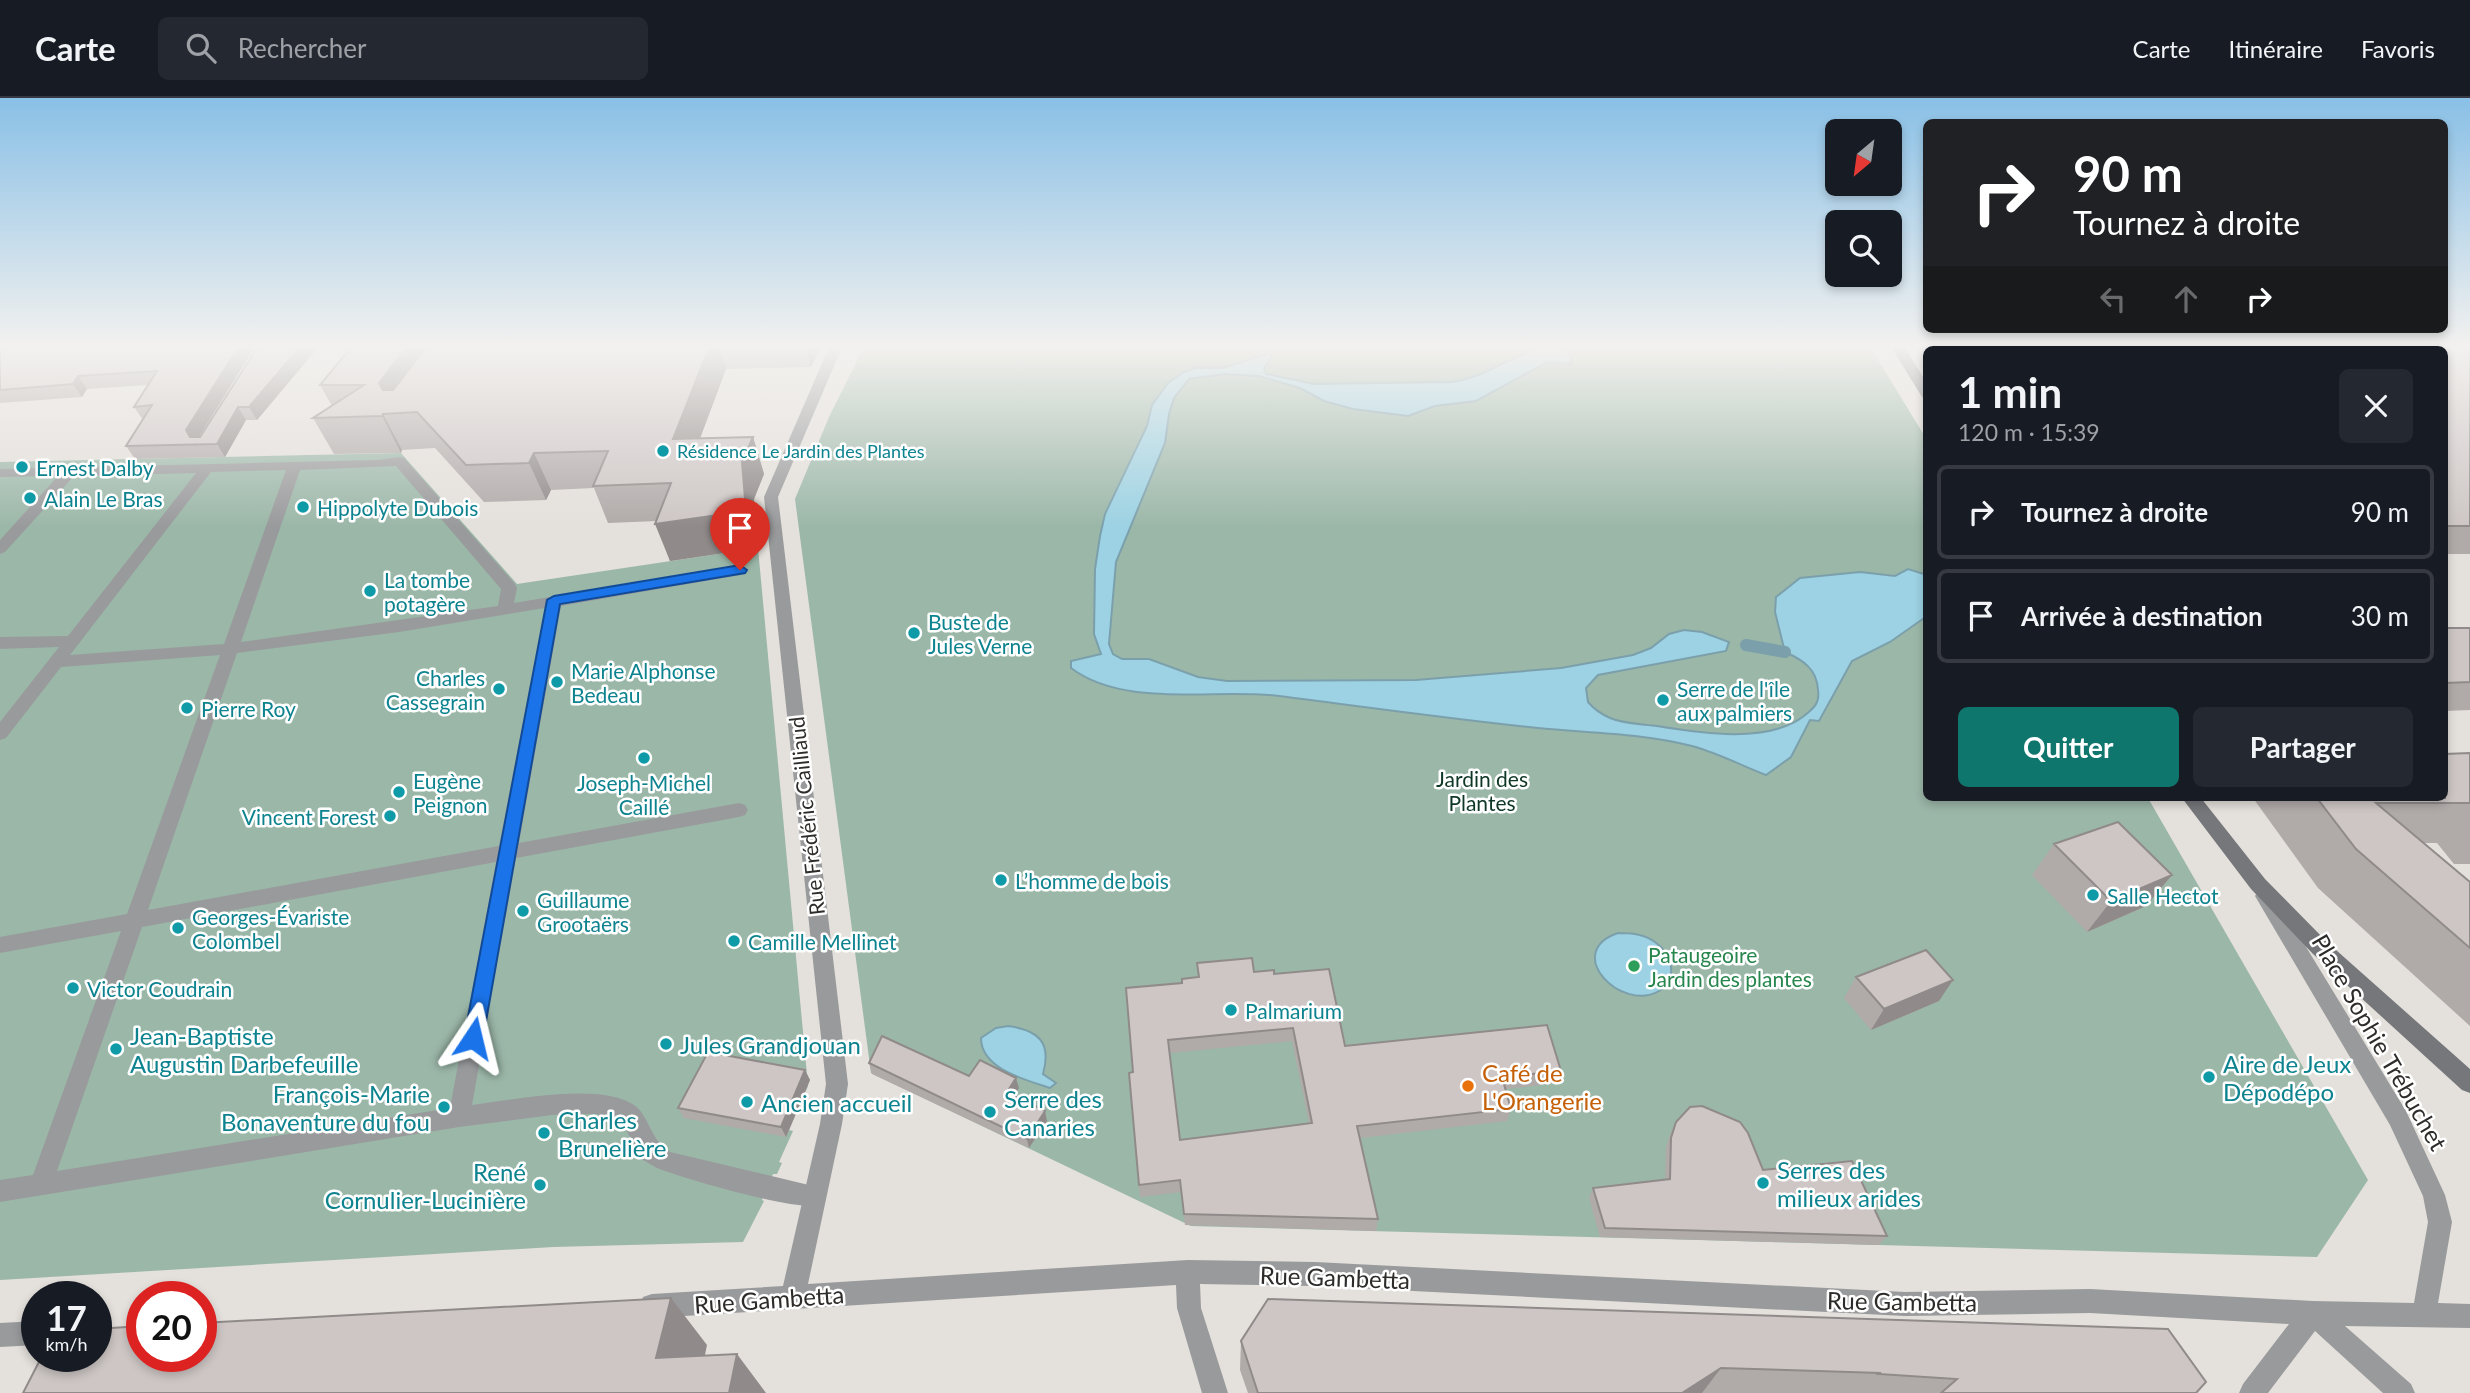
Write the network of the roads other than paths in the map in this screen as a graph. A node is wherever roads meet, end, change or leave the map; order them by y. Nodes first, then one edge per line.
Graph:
1 (811, 405) edge
2 (295, 465) junction
3 (208, 467) junction
4 (69, 472) junction
5 (0, 473) edge
6 (0, 549) edge
7 (740, 570) dead end
8 (554, 600) junction
9 (505, 608) junction
10 (73, 641) junction
11 (0, 643) edge
12 (231, 649) junction
13 (57, 662) junction
14 (0, 734) edge
15 (2193, 801) edge
16 (739, 810) dead end
17 (506, 852) junction
18 (2258, 884) junction
19 (136, 920) junction
20 (0, 945) edge
21 (2470, 1083) edge
22 (459, 1117) junction
23 (41, 1185) junction
24 (0, 1191) edge
25 (813, 1197) junction
26 (1188, 1272) junction
27 (793, 1297) junction
28 (629, 1307) edge
29 (2313, 1313) junction
30 (2424, 1315) junction
31 (2470, 1316) edge
32 (21, 1334) edge
33 (0, 1335) edge
34 (1215, 1393) edge
35 (2252, 1393) edge
36 (2402, 1393) edge

1 - 25 street, Rue Frédéric Cailliaud
2 - 3 street
2 - 9 street
2 - 12 street
3 - 4 street
3 - 10 street
4 - 5 street
4 - 6 street
7 - 8 street
8 - 9 street
8 - 17 street
9 - 12 street
10 - 11 street
10 - 13 street
12 - 13 street
12 - 19 street
13 - 14 street
15 - 18 main road, Place Sophie Trébuchet
16 - 17 street
17 - 19 street
17 - 22 street
18 - 21 main road, Place Sophie Trébuchet
18 - 30 street, Place Sophie Trébuchet
19 - 20 street
19 - 23 street
22 - 23 street
22 - 25 street
23 - 24 street
25 - 27 street, Rue Frédéric Cailliaud
26 - 27 street, Rue Gambetta
26 - 29 street, Rue Gambetta
26 - 34 street
27 - 28 street, Rue Gambetta
29 - 30 street, Rue Gambetta
29 - 35 street
29 - 36 street
30 - 31 street, Rue Gambetta
32 - 33 street

